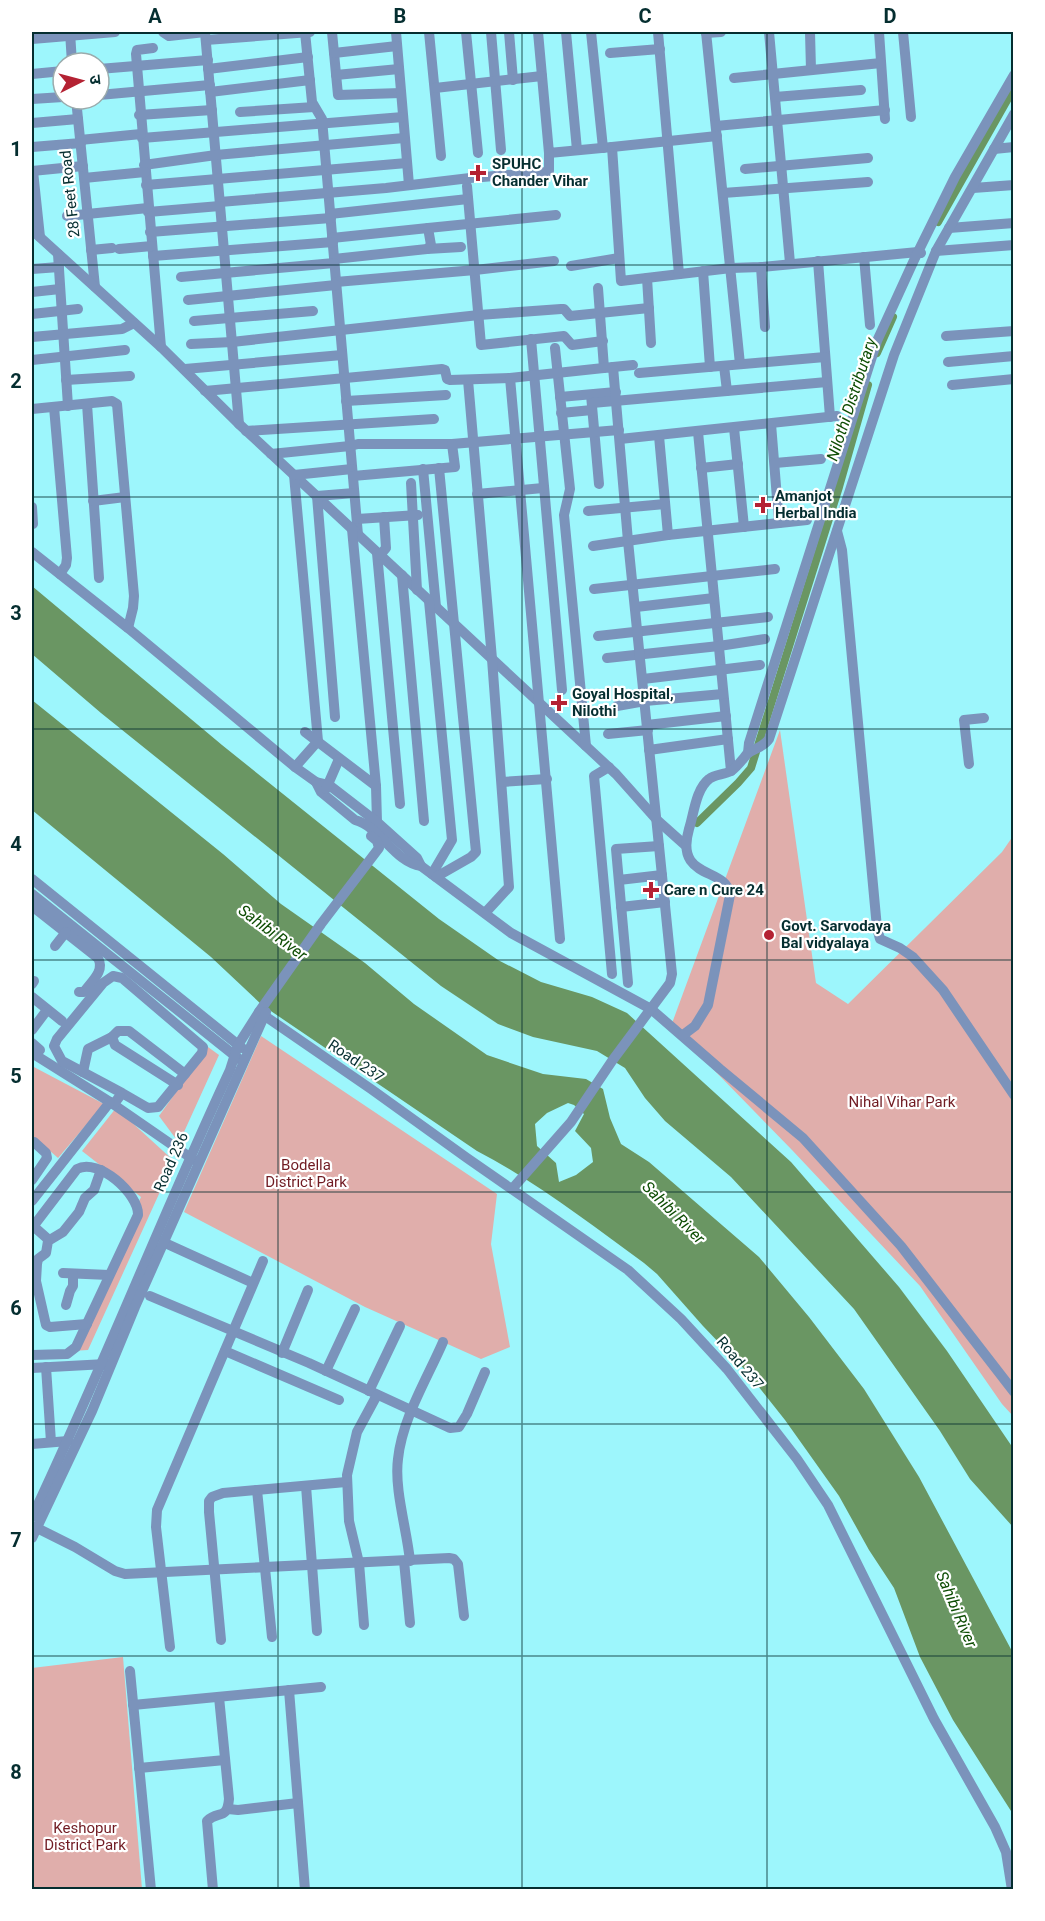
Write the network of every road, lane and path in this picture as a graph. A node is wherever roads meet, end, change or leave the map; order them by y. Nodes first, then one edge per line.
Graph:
1 (115, 32) edge
2 (164, 32) edge
3 (305, 32) edge
4 (311, 32) edge
5 (332, 32) edge
6 (396, 32) edge
7 (429, 32) edge
8 (466, 32) edge
9 (491, 32) edge
10 (508, 32) edge
11 (538, 32) edge
12 (566, 32) edge
13 (591, 32) edge
14 (658, 32) edge
15 (706, 32) edge
16 (721, 32) edge
17 (770, 32) edge
18 (810, 32) edge
19 (879, 32) edge
20 (903, 32) edge
21 (70, 33) edge
22 (278, 33) edge
23 (242, 34) edge
24 (205, 35) edge
25 (32, 39) edge
26 (397, 46) junction
27 (153, 48) dead end
28 (660, 49) junction
29 (71, 51) edge
30 (610, 52) dead end
31 (334, 53) junction
32 (308, 57) junction
33 (881, 63) junction
34 (208, 64) junction
35 (136, 67) junction
36 (111, 68) edge
37 (399, 69) junction
38 (811, 70) junction
39 (51, 72) edge
40 (32, 74) edge
41 (773, 74) junction
42 (336, 75) junction
43 (1014, 75) edge
44 (542, 76) junction
45 (734, 78) dead end
46 (310, 80) junction
47 (513, 80) junction
48 (496, 81) junction
49 (471, 84) junction
50 (435, 88) junction
51 (210, 89) junction
52 (861, 90) dead end
53 (139, 92) junction
54 (111, 93) edge
55 (401, 93) junction
56 (775, 97) junction
57 (51, 98) edge
58 (32, 99) edge
59 (314, 107) junction
60 (212, 110) junction
61 (77, 111) edge
62 (240, 112) dead end
63 (1014, 114) edge
64 (140, 116) junction
65 (402, 117) junction
66 (910, 117) dead end
67 (78, 119) junction
68 (777, 120) junction
69 (32, 123) edge
70 (322, 124) junction
71 (716, 131) junction
72 (214, 132) junction
73 (141, 136) junction
74 (404, 138) junction
75 (80, 141) junction
76 (668, 142) junction
77 (325, 146) junction
78 (32, 147) edge
79 (607, 147) junction
80 (1014, 147) edge
81 (994, 149) junction
82 (501, 150) dead end
83 (577, 150) junction
84 (478, 153) dead end
85 (549, 153) junction
86 (216, 155) junction
87 (441, 156) dead end
88 (868, 158) dead end
89 (406, 163) junction
90 (82, 166) junction
91 (782, 166) junction
92 (145, 169) junction
93 (745, 169) dead end
94 (327, 170) junction
95 (32, 171) edge
96 (84, 178) junction
97 (218, 179) junction
98 (868, 182) dead end
99 (146, 185) junction
100 (409, 185) junction
101 (1014, 185) edge
102 (467, 186) dead end
103 (783, 188) junction
104 (973, 188) junction
105 (329, 192) junction
106 (723, 193) junction
107 (468, 199) junction
108 (220, 204) junction
109 (148, 210) junction
110 (87, 213) junction
111 (556, 215) dead end
112 (67, 216) dead end
113 (331, 216) junction
114 (470, 223) junction
115 (1014, 223) edge
116 (222, 226) junction
117 (428, 228) junction
118 (949, 228) junction
119 (150, 232) junction
120 (36, 234) edge
121 (332, 240) junction
122 (1014, 245) edge
123 (461, 247) dead end
124 (427, 249) junction
125 (91, 250) junction
126 (224, 250) junction
127 (152, 251) junction
128 (58, 254) junction
129 (927, 254) junction
130 (864, 257) junction
131 (619, 258) junction
132 (334, 261) junction
133 (554, 261) dead end
134 (818, 261) junction
135 (790, 263) junction
136 (571, 266) dead end
137 (59, 267) junction
138 (761, 267) junction
139 (731, 268) junction
140 (32, 269) edge
141 (475, 270) junction
142 (703, 271) junction
143 (226, 273) junction
144 (679, 274) junction
145 (181, 277) dead end
146 (647, 278) junction
147 (336, 284) junction
148 (95, 287) junction
149 (598, 288) dead end
150 (60, 289) junction
151 (32, 292) edge
152 (228, 297) junction
153 (188, 300) dead end
154 (78, 309) dead end
155 (649, 309) junction
156 (61, 311) junction
157 (313, 311) dead end
158 (601, 312) junction
159 (32, 314) edge
160 (479, 315) junction
161 (230, 319) junction
162 (194, 321) dead end
163 (134, 323) junction
164 (870, 324) dead end
165 (765, 327) dead end
166 (1014, 331) edge
167 (340, 332) junction
168 (63, 334) junction
169 (946, 336) dead end
170 (32, 337) edge
171 (531, 339) junction
172 (603, 341) junction
173 (232, 342) junction
174 (651, 343) dead end
175 (191, 344) dead end
176 (161, 347) junction
177 (555, 348) dead end
178 (125, 350) dead end
179 (342, 355) junction
180 (64, 356) junction
181 (1014, 356) edge
182 (825, 357) junction
183 (32, 360) edge
184 (948, 362) dead end
185 (740, 364) junction
186 (234, 366) junction
187 (724, 366) junction
188 (710, 367) junction
189 (609, 368) junction
190 (185, 369) junction
191 (557, 373) junction
192 (130, 376) dead end
193 (534, 376) junction
194 (344, 378) junction
195 (510, 378) junction
196 (1014, 379) edge
197 (66, 380) junction
198 (468, 380) junction
199 (827, 382) junction
200 (952, 384) dead end
201 (236, 388) junction
202 (205, 391) junction
203 (727, 391) junction
204 (446, 395) dead end
205 (560, 397) junction
206 (616, 397) junction
207 (346, 401) junction
208 (592, 403) junction
209 (87, 404) junction
210 (68, 406) junction
211 (54, 408) junction
212 (32, 410) edge
213 (561, 412) junction
214 (434, 420) dead end
215 (348, 424) junction
216 (771, 424) junction
217 (242, 428) junction
218 (734, 428) junction
219 (594, 432) junction
220 (698, 432) junction
221 (563, 435) junction
222 (620, 435) junction
223 (659, 436) junction
224 (539, 437) junction
225 (516, 438) junction
226 (473, 443) junction
227 (452, 444) junction
228 (350, 447) junction
229 (271, 454) junction
230 (821, 459) dead end
231 (738, 464) junction
232 (775, 464) junction
233 (439, 468) junction
234 (701, 468) junction
235 (423, 470) junction
236 (352, 473) junction
237 (294, 475) junction
238 (411, 483) dead end
239 (599, 484) dead end
240 (543, 488) junction
241 (521, 490) junction
242 (354, 493) junction
243 (477, 494) junction
244 (317, 496) junction
245 (125, 497) junction
246 (93, 501) junction
247 (665, 504) junction
248 (32, 507) edge
249 (626, 507) junction
250 (588, 511) dead end
251 (427, 515) junction
252 (413, 516) junction
253 (384, 517) junction
254 (807, 520) dead end
255 (779, 523) junction
256 (33, 524) dead end
257 (744, 527) junction
258 (356, 528) junction
259 (707, 531) junction
260 (837, 531) junction
261 (668, 535) junction
262 (628, 541) junction
263 (593, 546) dead end
264 (32, 552) edge
265 (379, 554) junction
266 (775, 569) dead end
267 (60, 574) junction
268 (402, 575) junction
269 (712, 577) junction
270 (99, 578) dead end
271 (634, 584) junction
272 (594, 589) dead end
273 (417, 590) junction
274 (714, 598) junction
275 (433, 604) junction
276 (636, 607) junction
277 (768, 617) dead end
278 (716, 622) junction
279 (454, 624) junction
280 (128, 628) junction
281 (638, 632) junction
282 (598, 636) dead end
283 (765, 639) dead end
284 (719, 646) junction
285 (640, 654) junction
286 (607, 658) dead end
287 (492, 659) junction
288 (760, 665) dead end
289 (721, 670) junction
290 (643, 679) junction
291 (562, 690) dead end
292 (723, 693) junction
293 (645, 701) junction
294 (541, 704) junction
295 (617, 706) dead end
296 (726, 716) junction
297 (334, 717) dead end
298 (984, 718) dead end
299 (647, 728) junction
300 (306, 732) dead end
301 (608, 734) dead end
302 (728, 739) junction
303 (318, 741) junction
304 (586, 746) junction
305 (649, 750) junction
306 (754, 750) junction
307 (339, 759) junction
308 (969, 764) dead end
309 (295, 767) junction
310 (609, 767) junction
311 (731, 771) junction
312 (547, 779) junction
313 (502, 782) junction
314 (376, 786) junction
315 (326, 789) junction
316 (400, 804) dead end
317 (657, 820) junction
318 (424, 821) dead end
319 (377, 822) junction
320 (384, 843) junction
321 (685, 845) junction
322 (659, 846) junction
323 (662, 875) junction
324 (434, 876) junction
325 (619, 880) junction
326 (32, 881) edge
327 (32, 894) edge
328 (665, 902) junction
329 (32, 906) edge
330 (621, 908) junction
331 (485, 913) junction
332 (66, 932) junction
333 (560, 939) dead end
334 (54, 946) dead end
335 (612, 974) dead end
336 (628, 983) dead end
337 (79, 992) dead end
338 (32, 997) edge
339 (651, 1009) junction
340 (48, 1010) junction
341 (263, 1012) junction
342 (62, 1021) dead end
343 (34, 1023) edge
344 (683, 1035) junction
345 (112, 1037) junction
346 (34, 1049) edge
347 (236, 1050) junction
348 (246, 1057) junction
349 (83, 1072) junction
350 (185, 1074) junction
351 (178, 1085) junction
352 (122, 1093) junction
353 (1014, 1095) edge
354 (112, 1103) junction
355 (34, 1142) dead end
356 (189, 1157) junction
357 (199, 1164) junction
358 (101, 1170) junction
359 (32, 1180) edge
360 (512, 1189) junction
361 (32, 1201) edge
362 (32, 1226) edge
363 (48, 1240) junction
364 (165, 1243) junction
365 (263, 1261) dead end
366 (109, 1275) junction
367 (253, 1283) junction
368 (308, 1290) dead end
369 (150, 1296) dead end
370 (66, 1305) dead end
371 (355, 1309) dead end
372 (87, 1323) junction
373 (400, 1326) dead end
374 (232, 1332) junction
375 (443, 1342) dead end
376 (225, 1351) junction
377 (72, 1352) junction
378 (282, 1353) junction
379 (32, 1355) edge
380 (100, 1364) junction
381 (73, 1365) junction
382 (112, 1365) junction
383 (46, 1366) junction
384 (32, 1368) edge
385 (326, 1371) junction
386 (485, 1372) dead end
387 (1014, 1392) edge
388 (373, 1393) junction
389 (339, 1400) dead end
390 (412, 1411) junction
391 (68, 1441) junction
392 (51, 1442) junction
393 (32, 1444) edge
394 (346, 1482) junction
395 (306, 1486) junction
396 (257, 1490) junction
397 (32, 1517) edge
398 (37, 1528) junction
399 (32, 1538) edge
400 (407, 1561) junction
401 (358, 1563) junction
402 (312, 1566) junction
403 (265, 1568) junction
404 (215, 1571) junction
405 (162, 1574) junction
406 (464, 1616) dead end
407 (410, 1623) dead end
408 (364, 1625) dead end
409 (317, 1631) dead end
410 (272, 1637) dead end
411 (221, 1640) dead end
412 (170, 1647) dead end
413 (130, 1671) dead end
414 (321, 1687) dead end
415 (289, 1690) junction
416 (219, 1697) junction
417 (133, 1705) junction
418 (225, 1760) junction
419 (139, 1768) junction
420 (298, 1803) junction
421 (228, 1809) junction
422 (151, 1890) edge
423 (213, 1890) edge
424 (305, 1890) edge
425 (1012, 1890) edge

1 - 21 street
2 - 24 street
3 - 4 street
3 - 22 street
3 - 32 street
5 - 31 street
6 - 26 street
7 - 50 street
8 - 49 street
9 - 48 street
10 - 47 street
11 - 44 street
12 - 83 street
13 - 79 street
14 - 28 street
15 - 16 street
15 - 71 street
17 - 41 street
18 - 38 street
19 - 33 street
20 - 66 street
21 - 25 street
21 - 29 street
22 - 23 street
23 - 24 street
24 - 34 street
26 - 31 street
26 - 37 street
27 - 35 street
28 - 30 street
28 - 76 street
31 - 42 street
32 - 34 street
32 - 46 street
33 - 38 street
33 - 68 street
34 - 35 street
34 - 51 street
35 - 36 street
35 - 53 street
37 - 42 street
37 - 55 street
38 - 41 street
39 - 40 street
41 - 45 street
41 - 56 street
42 - 55 street
43 - 129 street
44 - 47 street
44 - 85 street
46 - 51 street
46 - 59 street
47 - 48 street
48 - 49 street
48 - 82 street
49 - 50 street
49 - 84 street
50 - 87 street
51 - 53 street
51 - 60 street
52 - 56 street
53 - 54 street
53 - 64 street
55 - 65 street
56 - 68 street
57 - 58 street
59 - 62 street
59 - 70 street
60 - 64 street
60 - 72 street
61 - 67 street, 28 Feet Road
63 - 81 street
64 - 73 street
65 - 70 street
65 - 74 street
67 - 69 street
67 - 75 street, 28 Feet Road
68 - 71 street
68 - 91 street
70 - 72 street
70 - 77 street
71 - 76 street
71 - 106 street
72 - 73 street
72 - 86 street
73 - 75 street
73 - 92 street
74 - 77 street
74 - 89 street
75 - 78 street
75 - 90 street, 28 Feet Road
76 - 79 street
76 - 144 street
77 - 86 street
77 - 94 street
79 - 83 street
79 - 131 street
80 - 81 street
81 - 104 street
83 - 85 street
85 - 100 street
86 - 92 street
86 - 97 street
88 - 91 street
89 - 94 street
89 - 100 street
90 - 95 street
90 - 96 street, 28 Feet Road
91 - 93 street
91 - 103 street
92 - 96 street
92 - 99 street
94 - 97 street
94 - 105 street
95 - 120 street
96 - 110 street, 28 Feet Road
97 - 99 street
97 - 108 street
98 - 103 street
99 - 109 street
100 - 105 street
101 - 104 street
102 - 107 street
103 - 106 street
103 - 135 street
104 - 118 street
105 - 108 street
105 - 113 street
106 - 139 street
107 - 113 street
107 - 114 street
108 - 109 street
108 - 116 street
109 - 110 street
109 - 119 street
110 - 112 street
110 - 125 street, 28 Feet Road
111 - 114 street
113 - 116 street
113 - 121 street
114 - 117 street
114 - 141 street
115 - 118 street
116 - 119 street
116 - 126 street
117 - 121 street
117 - 124 street
118 - 129 street
119 - 127 street
120 - 128 street
121 - 126 street
121 - 132 street
122 - 129 street
123 - 124 street
124 - 132 street
125 - 127 street
125 - 148 street, 28 Feet Road
126 - 127 street
126 - 143 street
127 - 176 street
128 - 137 street
128 - 148 street
129 - 130 street
129 - 260 street
129 - 306 street
130 - 134 street
130 - 164 street
131 - 136 street
131 - 146 street
132 - 143 street
132 - 147 street
133 - 141 street
134 - 135 street
134 - 182 street
135 - 138 street
137 - 140 street
137 - 150 street
138 - 139 street
138 - 165 street
139 - 142 street
139 - 185 street
141 - 147 street
141 - 160 street
142 - 144 street
142 - 188 street
143 - 145 street
143 - 152 street
144 - 146 street
146 - 155 street
147 - 152 street
147 - 167 street
148 - 163 street
149 - 158 street
150 - 151 street
150 - 156 street
152 - 153 street
152 - 161 street
154 - 156 street
155 - 158 street
155 - 174 street
156 - 159 street
156 - 168 street
157 - 161 street
158 - 160 street
158 - 172 street
160 - 167 street
160 - 171 street
161 - 162 street
161 - 173 street
163 - 168 street
163 - 176 street
166 - 169 street
167 - 173 street
167 - 179 street
168 - 170 street
168 - 180 street
171 - 172 street
171 - 193 street
172 - 189 street
173 - 175 street
173 - 186 street
176 - 190 street
177 - 191 street
178 - 180 street
179 - 186 street
179 - 194 street
180 - 183 street
180 - 197 street
181 - 184 street
182 - 185 street
182 - 199 street
185 - 187 street
186 - 190 street
186 - 201 street
187 - 188 street
187 - 203 street
188 - 189 street
189 - 191 street
189 - 206 street
190 - 202 street
191 - 193 street
191 - 205 street
192 - 197 street
193 - 195 street
193 - 224 street
194 - 198 street
194 - 201 street
194 - 207 street
195 - 198 street
195 - 225 street
196 - 200 street
197 - 210 street
198 - 226 street
199 - 203 street
199 - 216 street
201 - 202 street
201 - 217 street
202 - 217 street
203 - 206 street
204 - 207 street
205 - 208 street
205 - 213 street
206 - 208 street
206 - 222 street
207 - 215 street
208 - 213 street
208 - 219 street
209 - 210 street
209 - 245 street
209 - 246 street
210 - 211 street
211 - 212 street
211 - 267 street
213 - 221 street
214 - 215 street
215 - 217 street
215 - 228 street
216 - 218 street
216 - 232 street
217 - 229 street
218 - 220 street
218 - 231 street
219 - 221 street
219 - 222 street
219 - 239 street
220 - 223 street
220 - 234 street
221 - 224 street
221 - 304 street
222 - 223 street
222 - 249 street
223 - 247 street
224 - 225 street
224 - 240 street
225 - 226 street
225 - 241 street
226 - 227 street
226 - 243 street
227 - 228 street
227 - 233 street
228 - 229 street
228 - 236 street
229 - 237 street
230 - 232 street
231 - 234 street
231 - 257 street
232 - 255 street
233 - 235 street
233 - 279 street
234 - 259 street
235 - 236 street
235 - 251 street
236 - 237 street
236 - 242 street
237 - 244 street
237 - 303 street
238 - 252 street
240 - 241 street
240 - 291 street
241 - 243 street
241 - 294 street
242 - 244 street
242 - 258 street
243 - 287 street
244 - 258 street
244 - 297 street
245 - 246 street
245 - 280 street
246 - 270 street
247 - 249 street
247 - 261 street
248 - 256 street
249 - 250 street
249 - 262 street
251 - 252 street
251 - 275 street
252 - 253 street
252 - 273 street
253 - 258 street
253 - 265 street
254 - 255 street
255 - 257 street
257 - 259 street
258 - 265 street
258 - 314 street
259 - 261 street
259 - 269 street
260 - 306 street
260 - 353 street
261 - 262 street
262 - 263 street
262 - 271 street
264 - 267 street
265 - 268 street
265 - 316 street
266 - 269 street
267 - 280 street
268 - 273 street
268 - 318 street
269 - 271 street
269 - 274 street
271 - 272 street
271 - 276 street
273 - 275 street
274 - 276 street
274 - 278 street
275 - 279 street
275 - 324 street
276 - 281 street
277 - 278 street
278 - 281 street
278 - 284 street
279 - 287 street
279 - 324 street
280 - 309 street
281 - 282 street
281 - 285 street
283 - 284 street
284 - 285 street
284 - 289 street
285 - 286 street
285 - 290 street
287 - 294 street
287 - 313 street
288 - 289 street
289 - 290 street
289 - 292 street
290 - 293 street
292 - 293 street
292 - 296 street
293 - 295 street
293 - 299 street
294 - 304 street
294 - 312 street
296 - 299 street
296 - 302 street
298 - 308 street
299 - 301 street
299 - 305 street
300 - 303 street
302 - 305 street
302 - 311 street
303 - 307 street
303 - 309 street
304 - 310 street
305 - 317 street
306 - 311 street
307 - 314 street
307 - 315 street
309 - 315 street
310 - 317 street
310 - 335 street
311 - 321 street
312 - 313 street
312 - 333 street
313 - 331 street
314 - 319 street
315 - 319 street
315 - 320 street
317 - 321 street
317 - 322 street
319 - 320 street
320 - 324 street
320 - 341 street
321 - 344 street
322 - 323 street
322 - 325 street
323 - 325 street
323 - 328 street
324 - 331 street
325 - 330 street
326 - 347 street
327 - 347 street
328 - 330 street
328 - 339 street
329 - 332 street
330 - 336 street
331 - 339 street
332 - 334 street
332 - 337 street
338 - 340 street
339 - 344 street
339 - 360 street
340 - 342 street
340 - 343 street
341 - 347 street, Road 236
341 - 348 street
341 - 360 street, Road 237
344 - 387 street
345 - 349 street
345 - 350 street
345 - 351 street
346 - 354 street
347 - 348 street
347 - 356 street, Road 236
348 - 357 street
349 - 350 street
349 - 352 street
350 - 351 street
351 - 352 street
352 - 354 street
354 - 356 street
354 - 361 street
355 - 359 street
356 - 357 street
356 - 380 street, Road 236
357 - 364 street
358 - 362 street
358 - 363 street
358 - 366 street
360 - 425 street, Road 237
362 - 363 street
363 - 372 street
364 - 367 street
364 - 382 street
365 - 367 street
366 - 370 street
366 - 372 street
367 - 374 street
368 - 378 street
369 - 374 street
371 - 385 street
372 - 377 street
373 - 388 street
374 - 376 street
374 - 378 street
375 - 390 street
376 - 389 street
376 - 405 street
377 - 379 street
377 - 381 street
378 - 385 street
380 - 381 street
380 - 382 street
380 - 391 street, Road 236
381 - 383 street
382 - 398 street
383 - 384 street
383 - 392 street
385 - 388 street
386 - 390 street
388 - 390 street
388 - 394 street
390 - 400 street
391 - 392 street
391 - 397 street, Road 236
392 - 393 street
394 - 395 street
394 - 401 street
395 - 396 street
395 - 402 street
396 - 403 street
396 - 404 street
398 - 399 street
398 - 405 street
400 - 401 street
400 - 406 street
400 - 407 street
401 - 402 street
401 - 408 street
402 - 403 street
402 - 409 street
403 - 404 street
403 - 410 street
404 - 405 street
404 - 411 street
405 - 412 street
413 - 417 street
414 - 415 street
415 - 416 street
415 - 420 street
416 - 417 street
416 - 418 street
417 - 419 street
418 - 419 street
418 - 421 street
419 - 422 street
420 - 421 street
420 - 424 street
421 - 423 street

